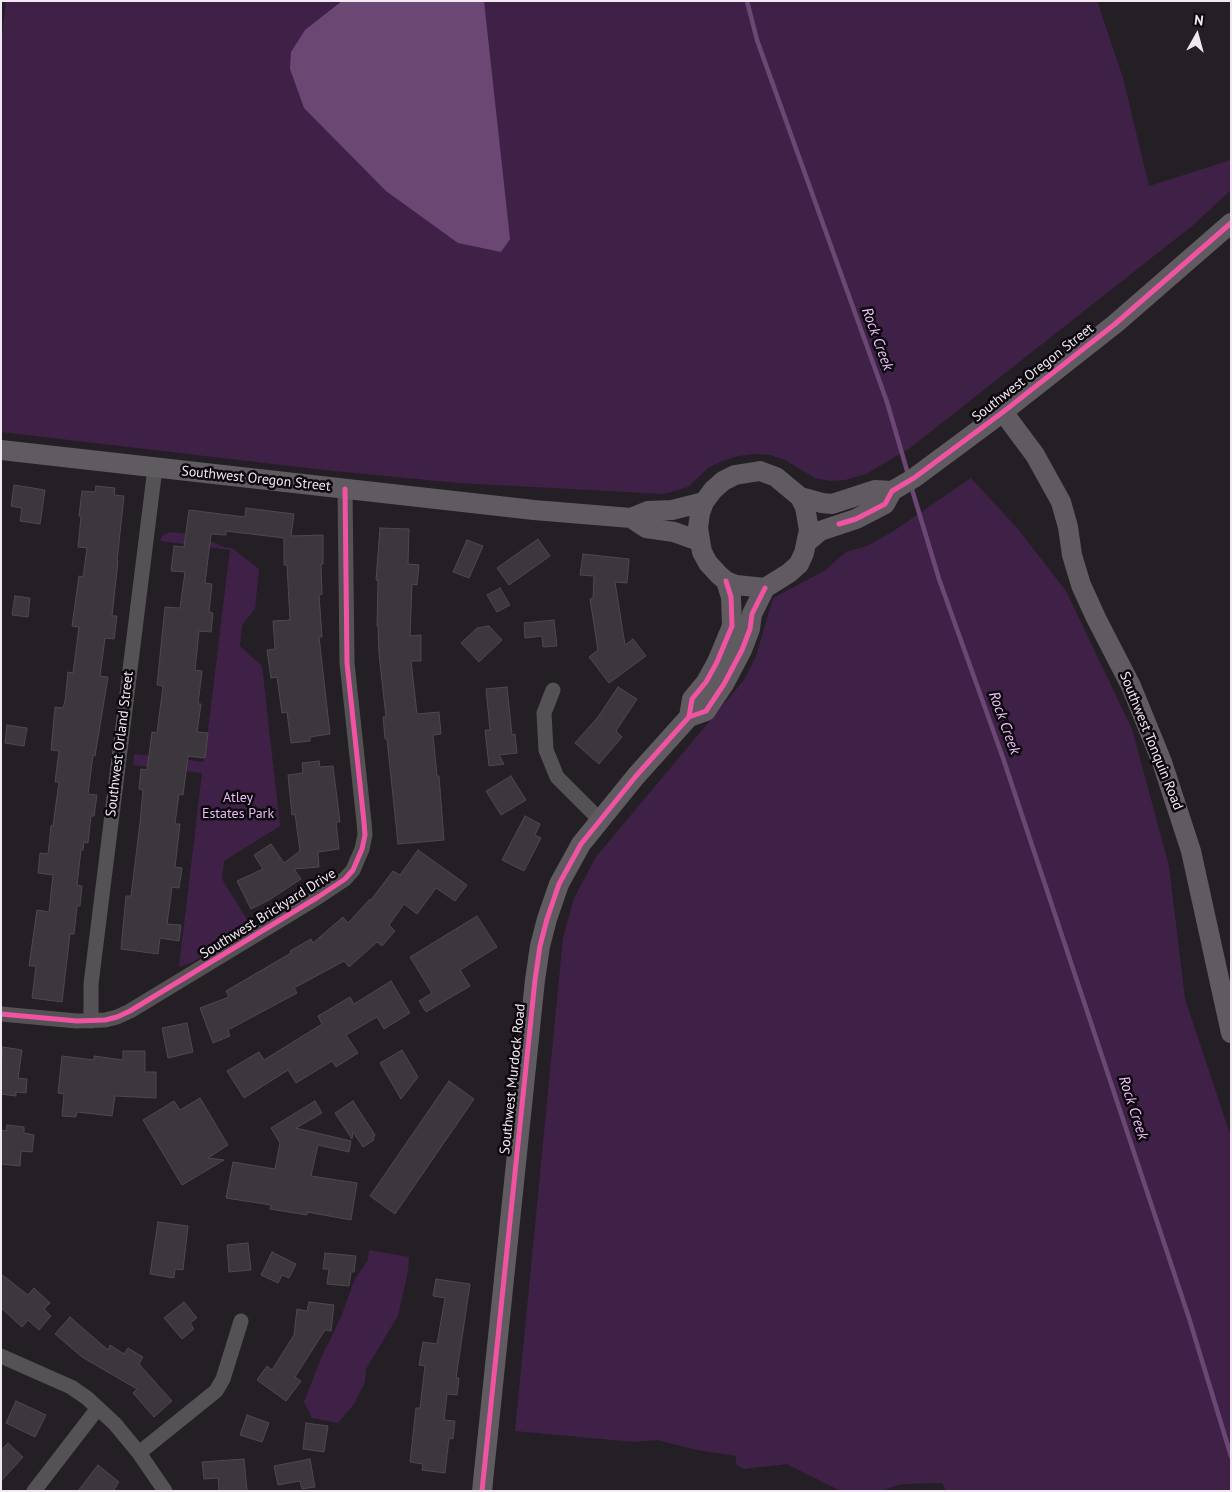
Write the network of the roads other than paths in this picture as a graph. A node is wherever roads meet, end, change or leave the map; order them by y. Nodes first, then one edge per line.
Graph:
1 (1231, 223) edge
2 (1003, 412) junction
3 (1, 450) edge
4 (155, 468) junction
5 (345, 489) junction
6 (892, 491) junction
7 (800, 497) junction
8 (704, 502) junction
9 (631, 518) junction
10 (699, 541) junction
11 (808, 542) junction
12 (726, 581) junction
13 (765, 588) junction
14 (554, 690) dead end
15 (689, 718) junction
16 (600, 820) junction
17 (1, 1014) edge
18 (91, 1021) junction
19 (1231, 1033) edge
20 (241, 1320) dead end
21 (1, 1356) edge
22 (98, 1408) junction
23 (139, 1453) junction
24 (34, 1491) edge
25 (164, 1491) edge
26 (482, 1491) edge

1 - 2 main road, Southwest Oregon Street
2 - 6 main road, Southwest Oregon Street
2 - 19 main road, Southwest Tonquin Road
3 - 4 main road, Southwest Oregon Street
4 - 5 main road, Southwest Oregon Street
4 - 18 street, Southwest Orland Street
5 - 9 main road, Southwest Oregon Street
5 - 18 street, Southwest Brickyard Drive
6 - 7 main road, Southwest Oregon Street
6 - 11 main road, Southwest Oregon Street
7 - 8 main road, Southwest Oregon Street
7 - 11 main road
8 - 9 main road, Southwest Oregon Street
8 - 10 main road, Southwest Oregon Street
9 - 10 main road, Southwest Oregon Street
10 - 12 main road, Southwest Oregon Street
11 - 13 main road
12 - 13 main road
12 - 15 main road, Southwest Murdock Road
13 - 15 main road, Southwest Murdock Road
14 - 16 street
15 - 16 main road, Southwest Murdock Road
16 - 26 main road, Southwest Murdock Road
17 - 18 street, Southwest Brickyard Drive
20 - 23 street
21 - 22 street
22 - 23 street
22 - 24 street
23 - 25 street

